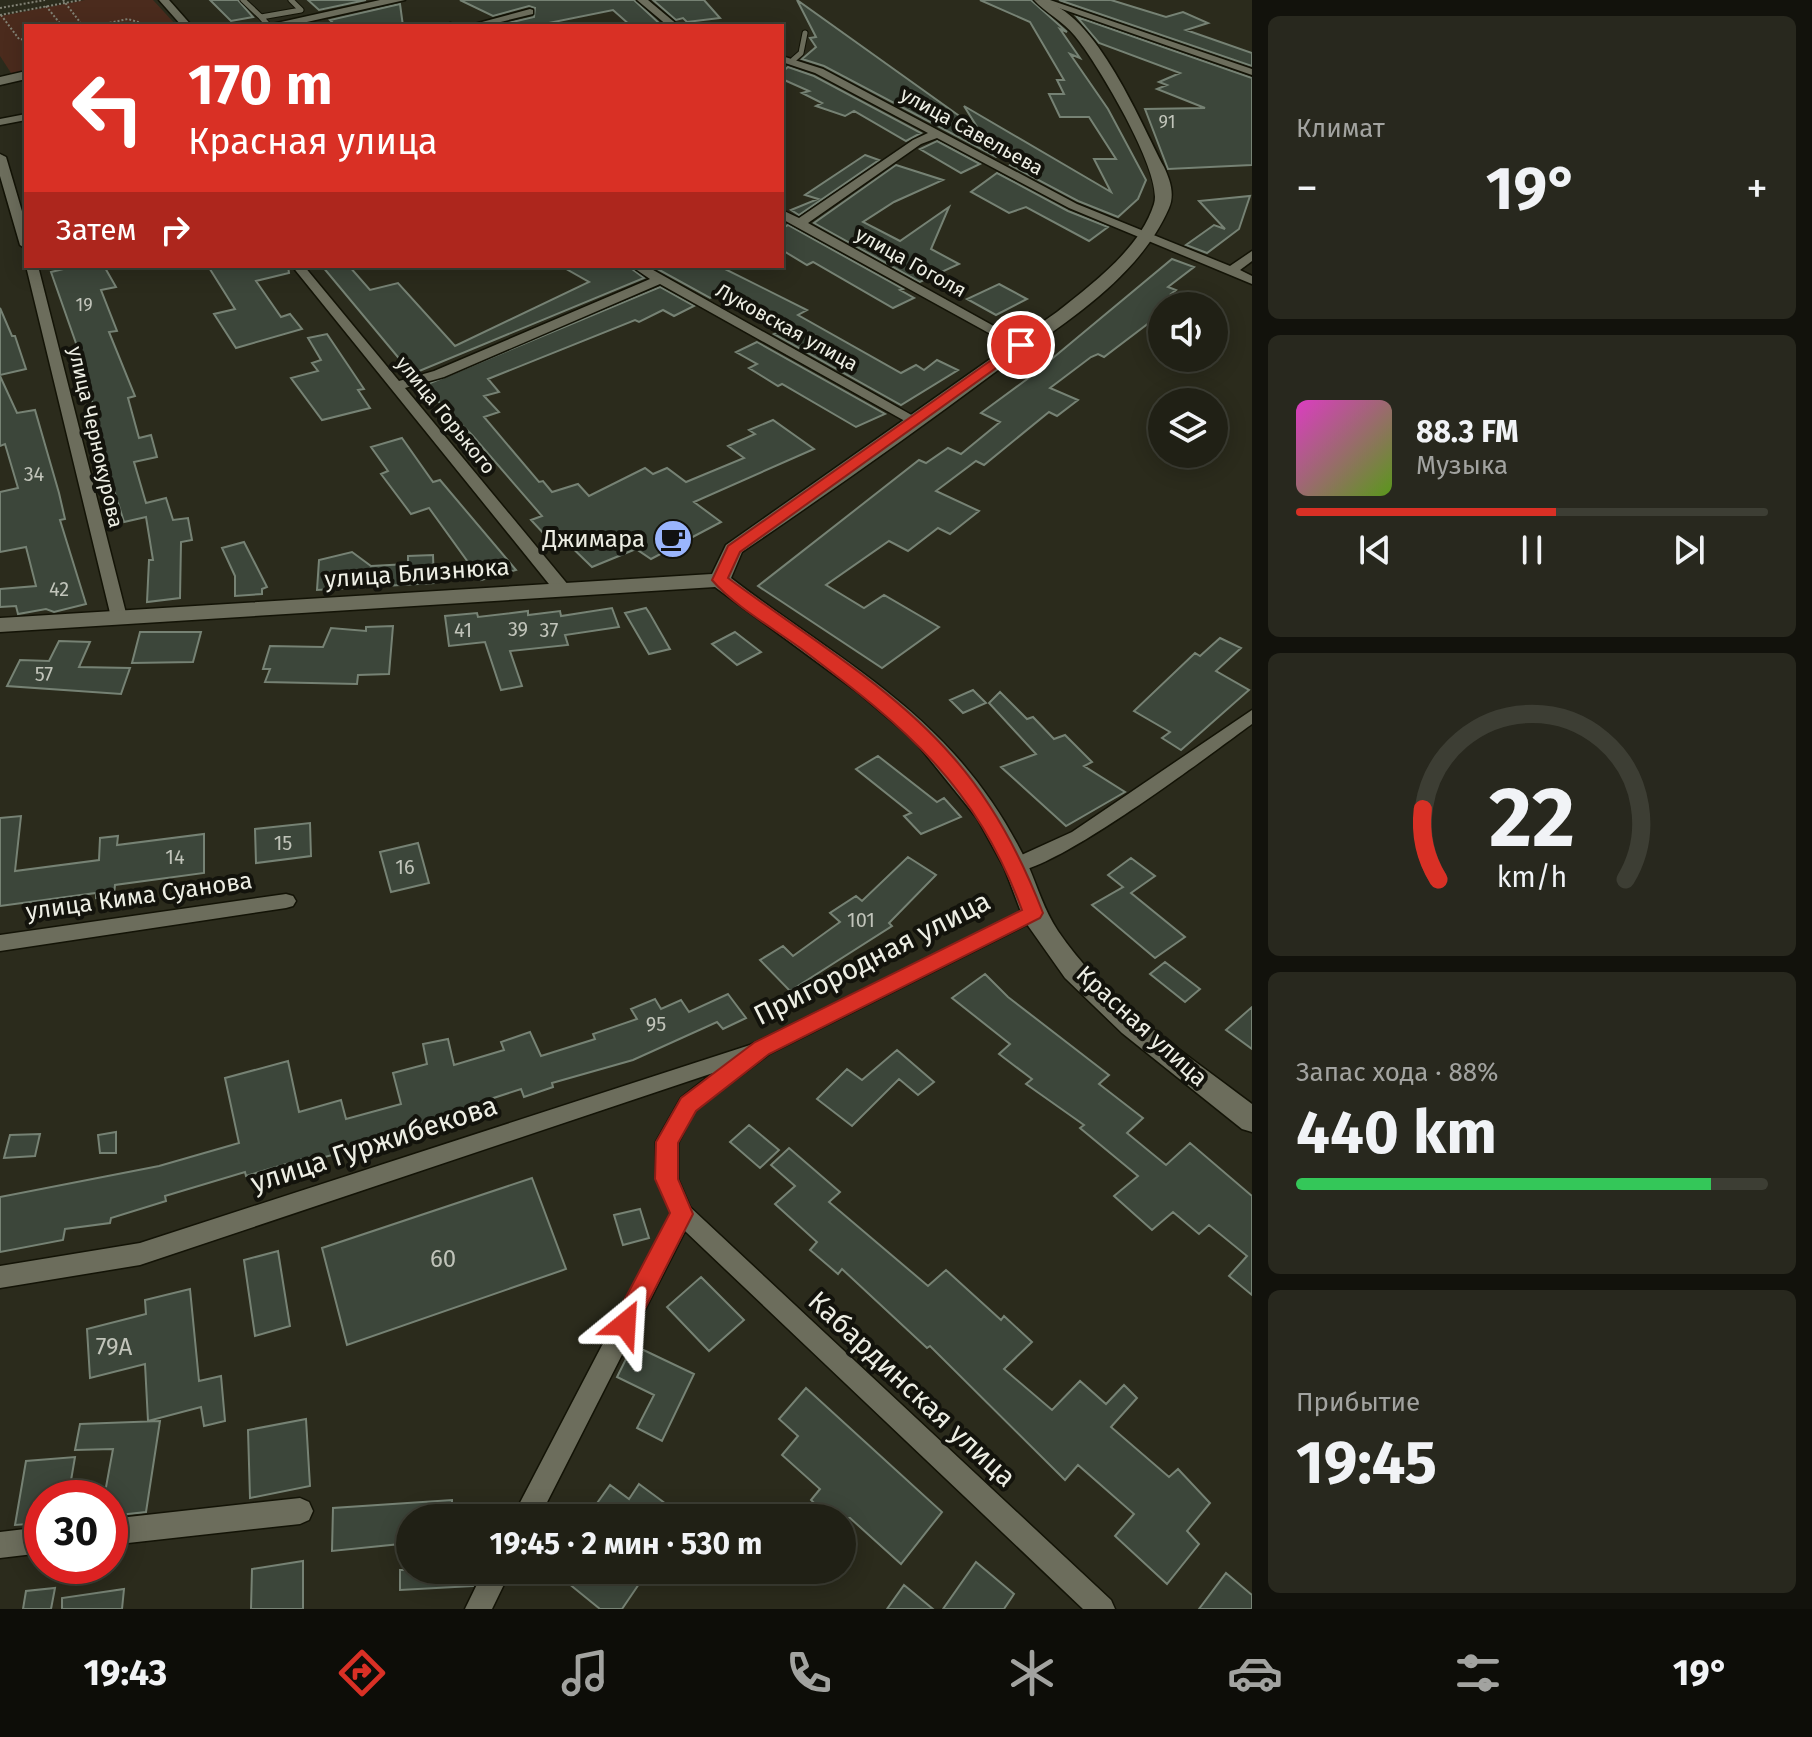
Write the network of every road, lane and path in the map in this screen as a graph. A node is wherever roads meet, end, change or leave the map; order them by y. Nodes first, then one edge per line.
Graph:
1 (44, 0) edge
2 (81, 0) edge
3 (164, 0) edge
4 (243, 0) edge
5 (291, 0) edge
6 (399, 0) edge
7 (642, 0) edge
8 (1040, 0) edge
9 (64, 2) edge
10 (47, 6) junction
11 (0, 8) edge
12 (530, 12) dead end
13 (1, 15) edge
14 (267, 23) edge
15 (60, 24) edge
16 (81, 24) edge
17 (104, 24) edge
18 (144, 24) edge
19 (185, 24) edge
20 (480, 24) edge
21 (672, 24) edge
22 (805, 33) dead end
23 (24, 40) edge
24 (787, 60) edge
25 (1252, 72) edge
26 (24, 75) edge
27 (0, 81) edge
28 (24, 117) edge
29 (0, 122) edge
30 (939, 133) junction
31 (0, 157) edge
32 (784, 215) edge
33 (800, 223) junction
34 (1144, 237) junction
35 (24, 238) edge
36 (1252, 255) edge
37 (32, 268) edge
38 (300, 268) edge
39 (641, 268) edge
40 (1230, 272) junction
41 (660, 279) junction
42 (1252, 280) edge
43 (1021, 345) junction
44 (397, 386) junction
45 (917, 422) junction
46 (720, 580) junction
47 (563, 590) junction
48 (119, 617) junction
49 (0, 625) edge
50 (1252, 716) edge
51 (1015, 866) junction
52 (286, 901) dead end
53 (1033, 913) junction
54 (0, 943) edge
55 (762, 1048) junction
56 (1252, 1120) edge
57 (682, 1214) junction
58 (0, 1277) edge
59 (532, 1504) edge
60 (300, 1511) dead end
61 (128, 1530) edge
62 (24, 1542) edge
63 (0, 1545) edge
64 (491, 1584) edge
65 (478, 1609) edge
66 (1102, 1609) edge

1 - 10 path
1 - 11 path
2 - 9 path
3 - 19 street
4 - 14 lane
5 - 14 lane
6 - 14 street
7 - 21 street
8 - 25 street
8 - 34 street
9 - 10 path
9 - 16 path
10 - 13 path
10 - 15 path
12 - 20 street
13 - 23 path
17 - 18 path
22 - 24 lane
24 - 30 street, улица Савельева
26 - 27 street
28 - 29 street
30 - 33 street
30 - 34 street, улица Савельева
31 - 35 street
32 - 33 street, улица Гоголя
33 - 43 street, улица Гоголя
34 - 40 street, улица Савельева
34 - 43 street
36 - 40 street
37 - 48 street, улица Чернокурова
38 - 44 street, улица Горького
39 - 41 street, Луковская улица
40 - 42 street, улица Савельева
41 - 44 street
41 - 45 street, Луковская улица
43 - 45 street
44 - 47 street, улица Горького
45 - 46 street
46 - 47 street, улица Близнюка
46 - 51 street, Красная улица
47 - 48 street, улица Близнюка
48 - 49 street, улица Близнюка
50 - 51 street
51 - 53 street, Красная улица
52 - 54 street, улица Кима Суанова
53 - 55 street, Пригородная улица
53 - 56 street, Красная улица
55 - 57 street, Пригородная улица
55 - 58 street, улица Гуржибекова
57 - 59 street
57 - 66 street, Кабардинская улица
60 - 61 street
62 - 63 street
64 - 65 street

